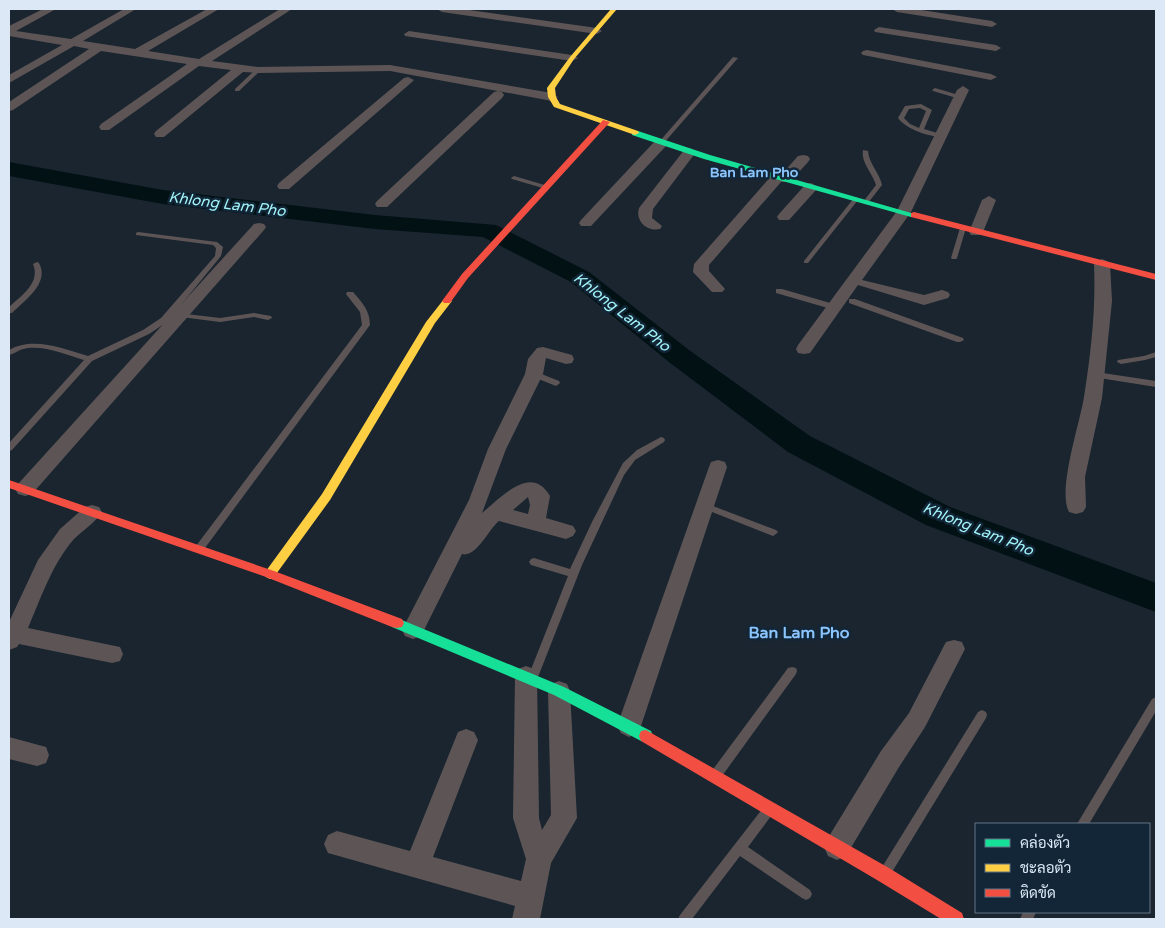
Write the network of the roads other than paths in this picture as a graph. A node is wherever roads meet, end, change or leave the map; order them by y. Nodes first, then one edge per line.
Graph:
1 (51, 9) edge
2 (131, 9) edge
3 (214, 9) edge
4 (287, 9) edge
5 (442, 9) edge
6 (614, 9) edge
7 (889, 9) edge
8 (898, 9) edge
9 (992, 24) dead end
10 (597, 30) junction
11 (9, 32) edge
12 (409, 34) dead end
13 (71, 43) junction
14 (871, 44) junction
15 (99, 47) junction
16 (996, 48) dead end
17 (136, 53) junction
18 (572, 58) junction
19 (735, 58) dead end
20 (198, 63) junction
21 (240, 68) junction
22 (357, 68) junction
23 (258, 70) junction
24 (991, 77) dead end
25 (9, 80) edge
26 (408, 80) junction
27 (237, 90) dead end
28 (935, 90) dead end
29 (961, 93) joint
30 (498, 95) junction
31 (555, 101) junction
32 (9, 107) edge
33 (606, 122) junction
34 (105, 127) dead end
35 (921, 129) junction
36 (160, 134) dead end
37 (942, 136) junction
38 (661, 143) junction
39 (865, 151) dead end
40 (690, 152) junction
41 (803, 159) dead end
42 (514, 178) dead end
43 (782, 178) junction
44 (284, 186) dead end
45 (546, 187) junction
46 (811, 187) junction
47 (861, 200) junction
48 (988, 200) dead end
49 (382, 204) dead end
50 (909, 213) junction
51 (784, 217) dead end
52 (586, 223) dead end
53 (655, 226) dead end
54 (259, 227) dead end
55 (969, 230) junction
56 (138, 234) dead end
57 (954, 258) dead end
58 (806, 262) dead end
59 (37, 264) dead end
60 (1102, 264) junction
61 (1156, 278) edge
62 (865, 284) junction
63 (717, 289) dead end
64 (779, 291) dead end
65 (350, 294) dead end
66 (942, 296) dead end
67 (852, 301) junction
68 (834, 307) junction
69 (9, 310) edge
70 (182, 314) junction
71 (268, 318) dead end
72 (834, 327) dead end
73 (960, 340) dead end
74 (804, 349) dead end
75 (9, 353) edge
76 (1156, 354) edge
77 (89, 359) junction
78 (566, 360) dead end
79 (1121, 362) dead end
80 (534, 374) junction
81 (1096, 375) junction
82 (556, 383) dead end
83 (1156, 384) edge
84 (661, 440) dead end
85 (9, 448) edge
86 (718, 468) dead end
87 (13, 486) edge
88 (704, 506) junction
89 (1076, 507) dead end
90 (92, 512) junction
91 (497, 513) junction
92 (535, 522) junction
93 (566, 531) dead end
94 (774, 532) dead end
95 (199, 549) junction
96 (534, 562) dead end
97 (270, 574) junction
98 (573, 574) junction
99 (418, 632) junction
100 (11, 637) edge
101 (954, 649) dead end
102 (112, 654) dead end
103 (792, 671) dead end
104 (529, 678) junction
105 (559, 691) junction
106 (1156, 702) edge
107 (982, 714) dead end
108 (628, 726) junction
109 (466, 740) dead end
110 (9, 748) edge
111 (37, 755) dead end
112 (715, 776) junction
113 (770, 808) junction
114 (1084, 823) edge
115 (337, 844) dead end
116 (837, 847) junction
117 (739, 848) junction
118 (540, 859) junction
119 (417, 866) junction
120 (884, 874) junction
121 (806, 894) dead end
122 (528, 908) edge
123 (684, 919) edge
124 (956, 919) edge

1 - 11 street
2 - 13 street
3 - 17 street
4 - 20 street
5 - 10 street
6 - 10 street
7 - 14 street
8 - 9 street
10 - 18 street
11 - 13 street
12 - 18 street
13 - 15 street
13 - 25 street
14 - 16 street
14 - 24 street
15 - 17 street
15 - 32 street
17 - 20 street
18 - 31 street
19 - 38 lane
20 - 21 street
20 - 34 street
21 - 23 street
21 - 36 street
22 - 23 street
22 - 26 street
22 - 31 street
23 - 27 lane
26 - 30 street
26 - 44 street
28 - 29 lane
29 - 37 street
30 - 31 street
30 - 49 street
31 - 33 street
33 - 38 street
33 - 45 street
35 - 35 lane
35 - 37 lane
37 - 50 street
38 - 40 street
38 - 52 street
39 - 47 lane
40 - 43 street
40 - 53 street
41 - 43 street
42 - 45 lane
43 - 46 street
43 - 63 street
45 - 97 street
46 - 47 street
46 - 51 street
47 - 50 street
47 - 58 lane
48 - 55 street
50 - 55 street
50 - 62 street
50 - 68 street
54 - 70 street
55 - 57 lane
55 - 60 street
56 - 77 lane
59 - 69 lane
60 - 61 street
60 - 81 street
62 - 66 street
62 - 67 street
64 - 68 lane
65 - 95 lane
67 - 72 street
67 - 73 lane
68 - 74 street
70 - 71 lane
70 - 87 street
75 - 77 lane
76 - 79 lane
77 - 85 lane
78 - 80 street
80 - 82 lane
80 - 99 street
81 - 83 lane
81 - 89 street
84 - 98 lane
86 - 88 street
87 - 90 street
88 - 94 lane
88 - 108 street
90 - 95 street
90 - 100 street
91 - 92 street
91 - 92 street
91 - 99 street
92 - 93 street
95 - 97 street
96 - 98 lane
97 - 99 street
98 - 104 lane
99 - 104 street
100 - 102 street
101 - 116 street
103 - 112 lane
104 - 105 street
104 - 118 street
105 - 108 street
105 - 118 street
106 - 114 lane
107 - 120 lane
108 - 112 street
109 - 119 street
110 - 111 street
112 - 113 street
113 - 116 street
113 - 117 lane
115 - 119 street
116 - 120 street
117 - 121 lane
117 - 123 lane
118 - 122 street
119 - 122 street
120 - 124 street

